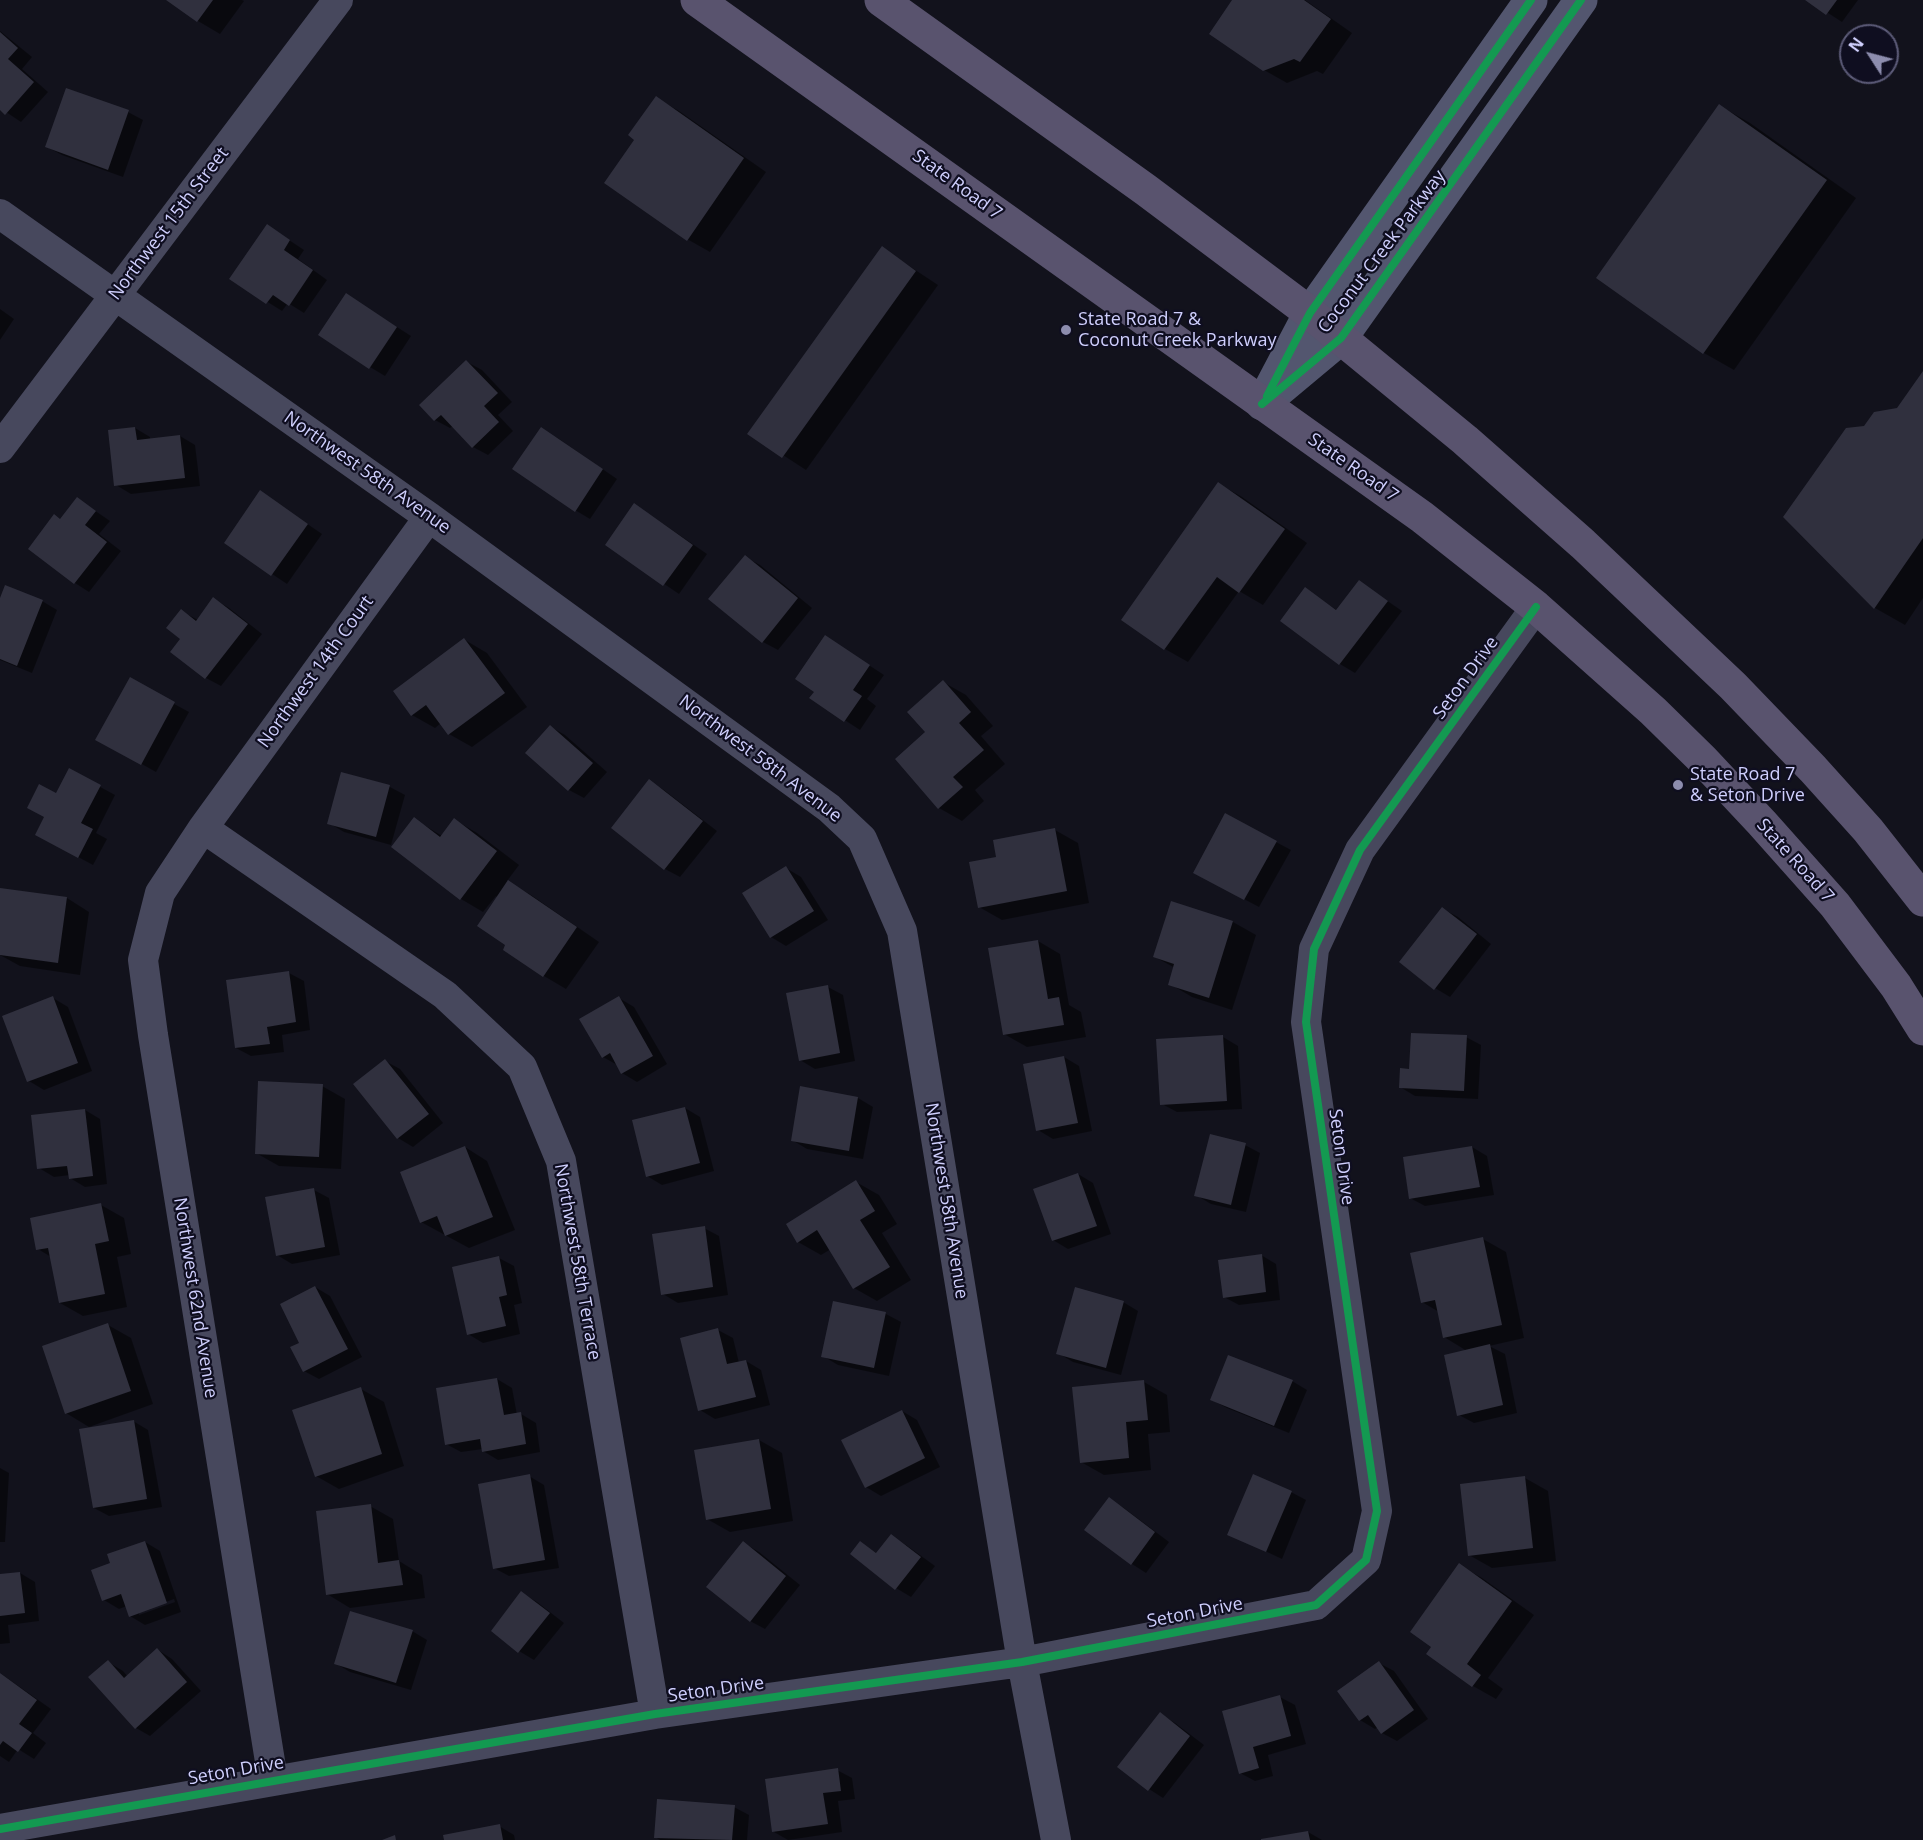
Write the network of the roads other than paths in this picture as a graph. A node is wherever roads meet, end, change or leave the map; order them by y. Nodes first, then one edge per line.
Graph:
1 (338, 0) edge
2 (697, 0) edge
3 (881, 0) edge
4 (1531, 0) edge
5 (1581, 0) edge
6 (0, 214) edge
7 (116, 296) junction
8 (1310, 313) junction
9 (1341, 338) junction
10 (1262, 404) junction
11 (0, 448) edge
12 (429, 517) junction
13 (1536, 608) junction
14 (203, 828) junction
15 (1923, 900) edge
16 (1923, 1029) edge
17 (1022, 1662) junction
18 (655, 1714) junction
19 (273, 1780) junction
20 (0, 1829) edge
21 (1056, 1840) edge

1 - 7 street, Northwest 15th Street
2 - 10 main road, State Road 7
3 - 8 main road
4 - 8 main road, Coconut Creek Parkway
5 - 9 main road, Coconut Creek Parkway
6 - 7 street, Northwest 58th Avenue
7 - 11 street, Northwest 15th Street
7 - 12 street, Northwest 58th Avenue
8 - 9 main road
8 - 10 main road, Coconut Creek Parkway
9 - 10 main road, Coconut Creek Parkway
9 - 15 main road
10 - 13 main road, State Road 7
12 - 14 street, Northwest 14th Court
12 - 17 street, Northwest 58th Avenue
13 - 16 main road, State Road 7
13 - 17 street, Seton Drive
14 - 18 street, Northwest 58th Terrace
14 - 19 street, Northwest 62nd Avenue
17 - 18 street, Seton Drive
17 - 21 street, Northwest 58th Avenue
18 - 19 street, Seton Drive
19 - 20 street, Seton Drive

